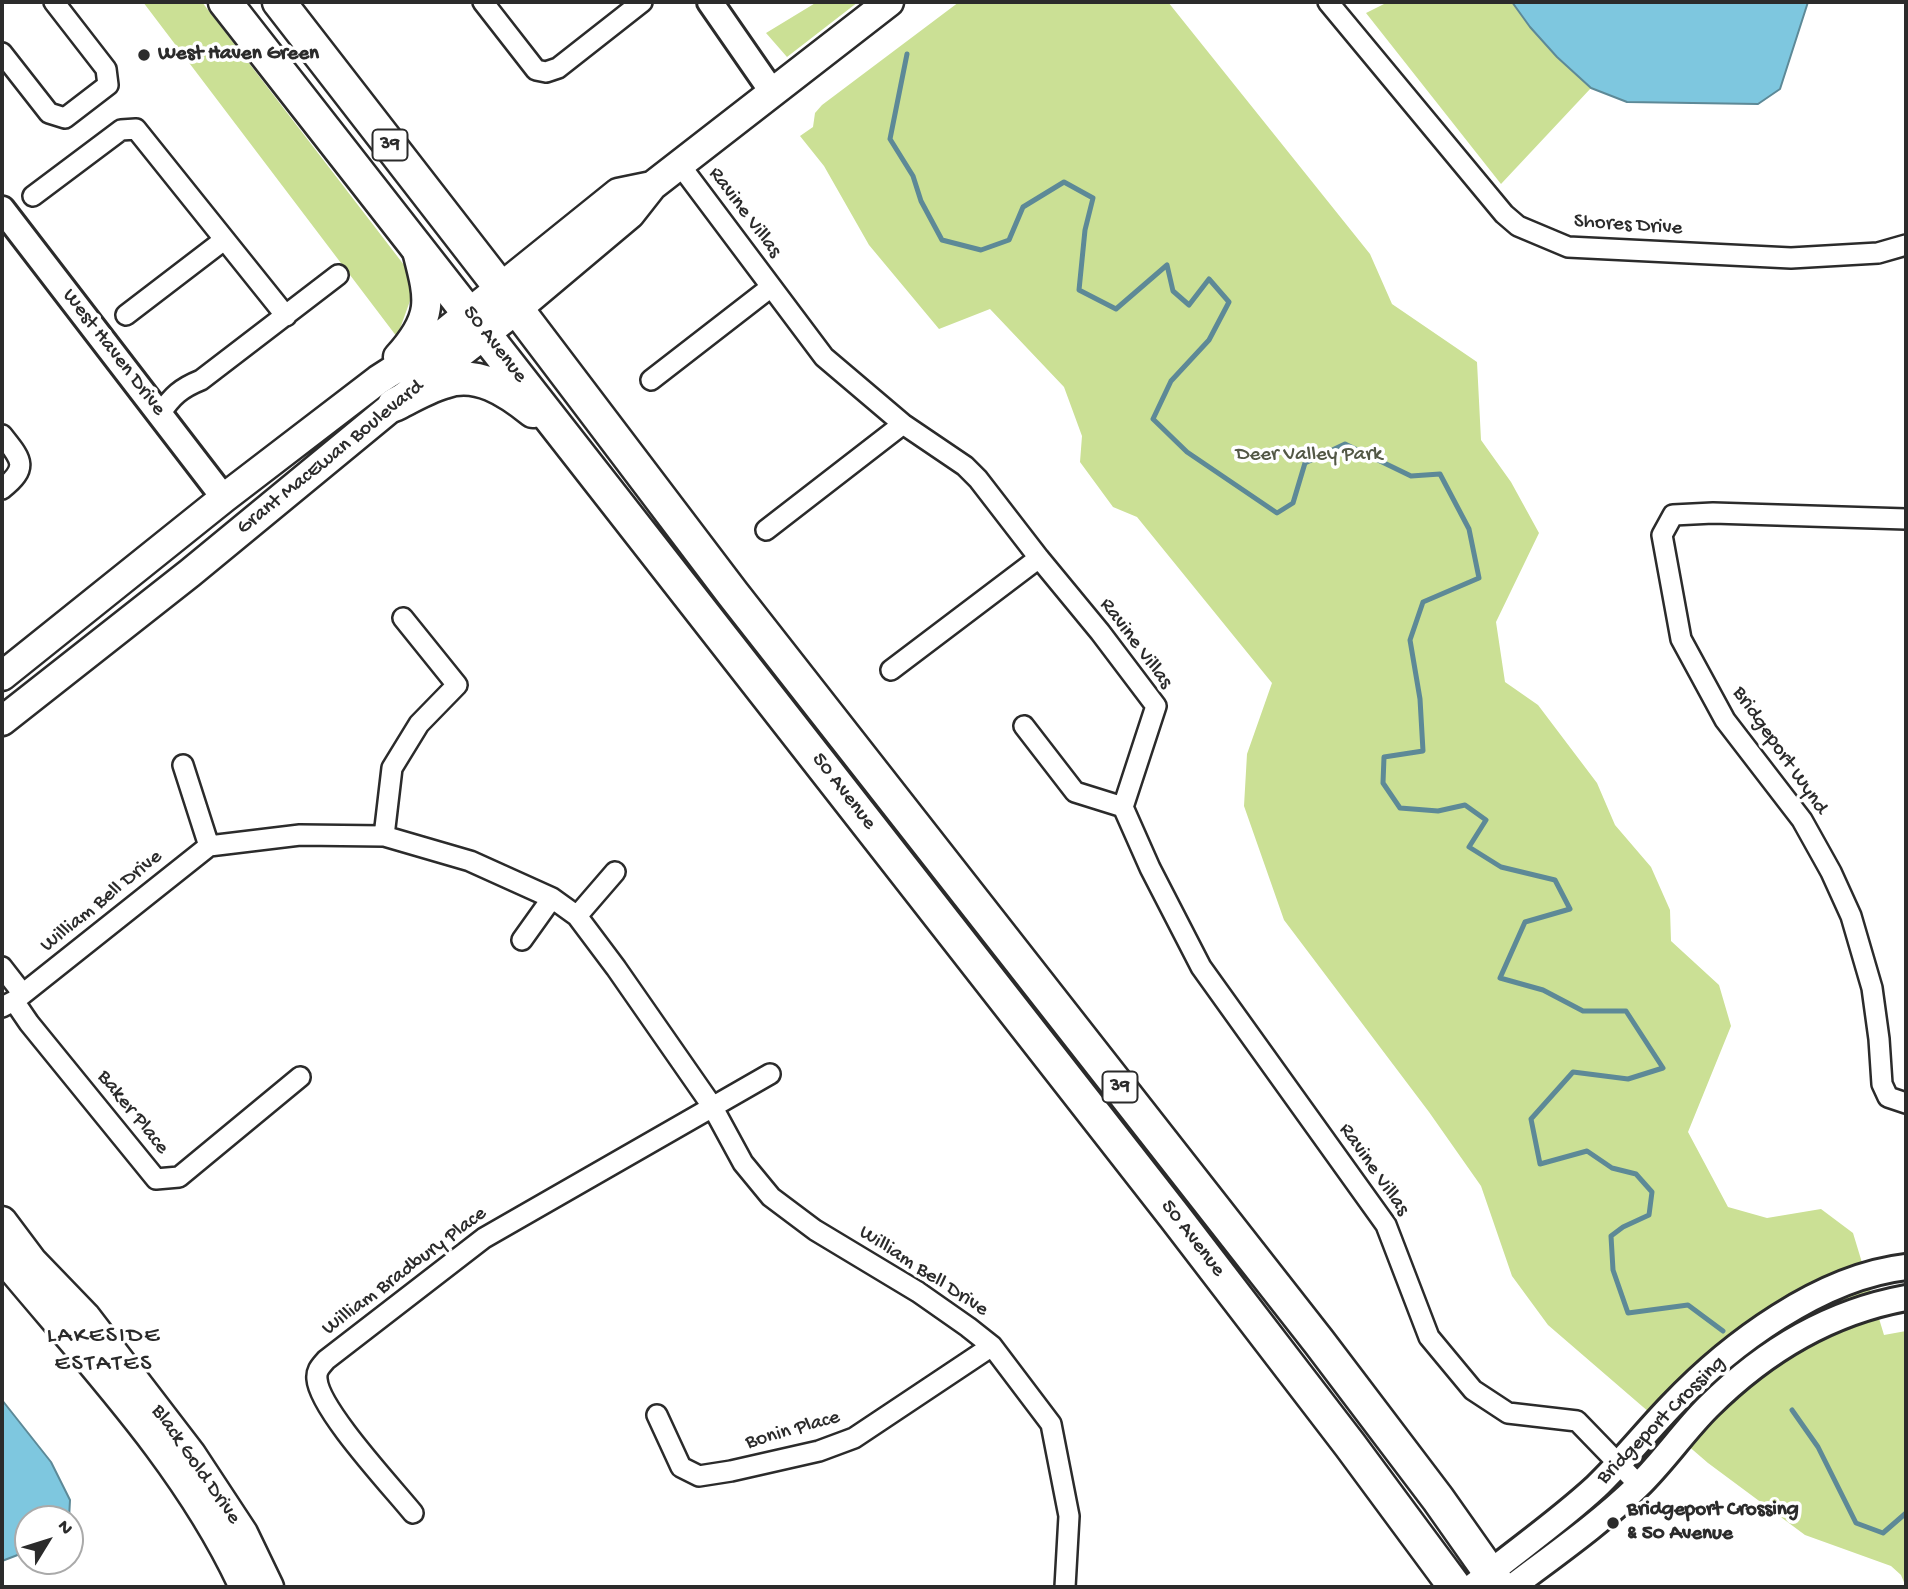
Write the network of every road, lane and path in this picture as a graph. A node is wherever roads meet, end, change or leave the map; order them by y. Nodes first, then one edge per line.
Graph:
1 (54, 2) edge
2 (225, 2) edge
3 (279, 2) edge
4 (483, 2) edge
5 (642, 2) edge
6 (710, 2) edge
7 (889, 2) edge
8 (1328, 2) edge
9 (2, 53) edge
10 (773, 93) junction
11 (680, 165) junction
12 (33, 196) dead end
13 (2, 209) edge
14 (224, 240) junction
15 (416, 244) junction
16 (1906, 245) edge
17 (338, 275) dead end
18 (771, 288) junction
19 (508, 299) junction
20 (126, 315) dead end
21 (286, 316) junction
22 (477, 323) junction
23 (651, 380) dead end
24 (386, 392) junction
25 (160, 414) junction
26 (903, 424) junction
27 (2, 435) edge
28 (565, 437) junction
29 (2, 488) edge
30 (224, 498) junction
31 (1906, 519) edge
32 (766, 530) dead end
33 (1039, 558) junction
34 (403, 618) dead end
35 (891, 670) dead end
36 (2, 676) edge
37 (2, 722) edge
38 (1024, 726) dead end
39 (183, 765) dead end
40 (1123, 807) junction
41 (384, 836) junction
42 (209, 846) junction
43 (615, 872) dead end
44 (552, 898) junction
45 (577, 916) junction
46 (522, 940) dead end
47 (2, 967) edge
48 (10, 1004) edge
49 (770, 1074) dead end
50 (300, 1077) dead end
51 (1906, 1103) edge
52 (712, 1107) junction
53 (2, 1221) edge
54 (2, 1257) edge
55 (1906, 1266) edge
56 (1906, 1298) edge
57 (992, 1346) junction
58 (657, 1415) dead end
59 (1619, 1464) junction
60 (1639, 1485) junction
61 (413, 1513) dead end
62 (1494, 1583) edge
63 (244, 1587) edge
64 (269, 1587) edge
65 (1065, 1587) edge
66 (1455, 1587) edge

1 - 9 street
2 - 15 main road, 50 Avenue / 39
3 - 19 main road, 50 Avenue / 39
4 - 5 street
6 - 10 street
7 - 10 main road, Grant MacEwan Boulevard
8 - 16 street, Shores Drive
10 - 11 main road, Grant MacEwan Boulevard
11 - 18 street, Ravine Villas
11 - 19 main road, Grant MacEwan Boulevard
12 - 14 street
13 - 25 street, West Haven Drive
14 - 20 street
14 - 21 street
15 - 22 main road, 50 Avenue / 39
15 - 24 main road
17 - 21 street
18 - 23 street, Ravine Villas
18 - 26 street, Ravine Villas
19 - 22 main road, Grant MacEwan Boulevard
19 - 62 main road, 50 Avenue / 39
21 - 25 street
22 - 24 main road, Grant MacEwan Boulevard
22 - 28 main road, 50 Avenue / 39
24 - 28 main road
24 - 30 main road, Grant MacEwan Boulevard
24 - 37 main road, Grant MacEwan Boulevard
25 - 30 street, West Haven Drive
26 - 32 street
26 - 33 street, Ravine Villas
27 - 29 street
28 - 66 main road, 50 Avenue / 39
30 - 36 main road, Grant MacEwan Boulevard
31 - 51 street, Bridgeport Wynd
33 - 35 street
33 - 40 street, Ravine Villas
34 - 41 street
38 - 40 street
39 - 42 street
40 - 59 street, Ravine Villas
41 - 42 street, William Bell Drive
41 - 44 street, William Bell Drive
42 - 48 street, William Bell Drive
43 - 45 street
44 - 45 street, William Bell Drive
44 - 46 street
45 - 52 street, William Bell Drive
47 - 48 street
48 - 50 street, Baker Place
49 - 52 street
52 - 57 street, William Bell Drive
52 - 61 street, William Bradbury Place
53 - 64 main road, Black Gold Drive
54 - 63 main road, Black Gold Drive
55 - 59 street, Bridgeport Crossing
56 - 60 street, Bridgeport Crossing
57 - 58 street, Bonin Place
57 - 65 street, William Bell Drive
59 - 60 street, Ravine Villas
59 - 62 street, Bridgeport Crossing
60 - 62 street, Bridgeport Crossing

